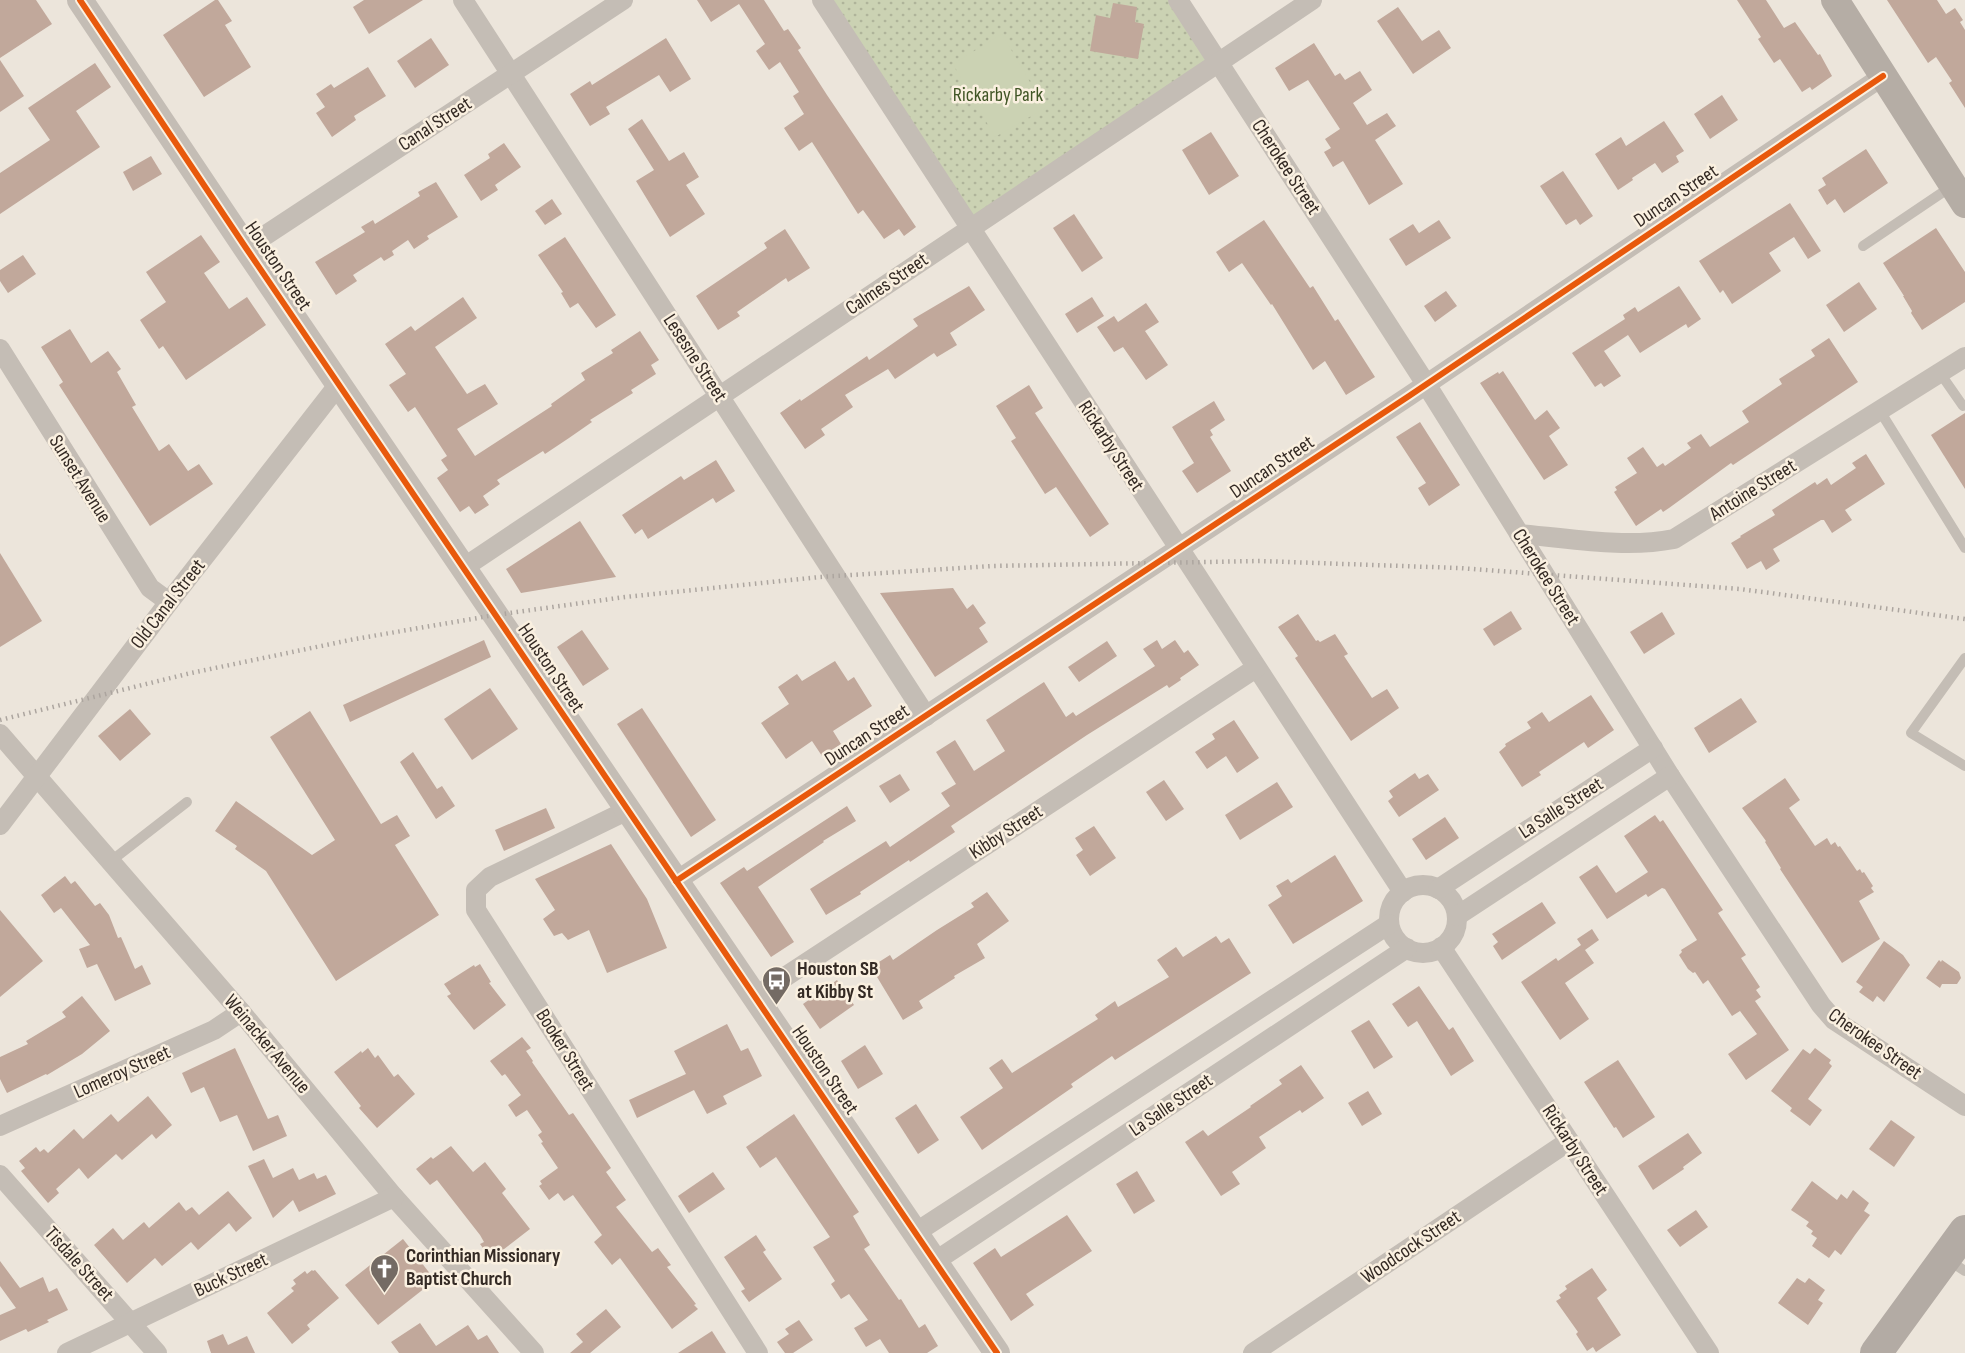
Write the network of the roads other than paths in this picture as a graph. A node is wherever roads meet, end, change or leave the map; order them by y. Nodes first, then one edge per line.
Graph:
1 (80, 0) edge
2 (463, 0) edge
3 (624, 0) edge
4 (822, 0) edge
5 (1178, 0) edge
6 (1312, 0) edge
7 (1835, 0) edge
8 (1218, 63) junction
9 (511, 74) junction
10 (1883, 76) junction
11 (1959, 195) edge
12 (969, 229) junction
13 (1863, 246) dead end
14 (246, 248) junction
15 (0, 349) edge
16 (1965, 357) edge
17 (1940, 373) junction
18 (339, 384) junction
19 (1426, 384) junction
20 (720, 396) junction
21 (1963, 406) dead end
22 (1880, 411) junction
23 (1519, 534) junction
24 (1965, 548) edge
25 (1178, 549) junction
26 (463, 568) junction
27 (169, 602) junction
28 (1965, 658) edge
29 (1256, 668) junction
30 (926, 716) junction
31 (0, 734) edge
32 (1653, 748) junction
33 (1965, 766) edge
34 (37, 776) junction
35 (1670, 776) junction
36 (187, 802) dead end
37 (628, 810) junction
38 (0, 825) edge
39 (111, 861) junction
40 (676, 881) junction
41 (1438, 889) junction
42 (1403, 892) junction
43 (1456, 916) junction
44 (1389, 924) junction
45 (1441, 947) junction
46 (1407, 948) junction
47 (756, 996) junction
48 (241, 1012) junction
49 (1179, 1060) junction
50 (1197, 1088) junction
51 (1965, 1106) edge
52 (0, 1126) edge
53 (1569, 1141) junction
54 (0, 1175) edge
55 (394, 1197) junction
56 (1965, 1231) edge
57 (915, 1233) junction
58 (934, 1262) junction
59 (1955, 1265) edge
60 (132, 1322) junction
61 (67, 1353) edge
62 (157, 1353) edge
63 (534, 1353) edge
64 (758, 1353) edge
65 (997, 1353) edge
66 (1253, 1353) edge
67 (1709, 1353) edge
68 (1876, 1353) edge

1 - 14 street, Houston Street
2 - 9 street, Lesesne Street
3 - 9 street, Canal Street
4 - 12 street, Rickarby Street
5 - 8 street, Cherokee Street
6 - 8 street, Calmes Street
7 - 10 main road
8 - 12 street, Calmes Street
8 - 19 street, Cherokee Street
9 - 14 street, Canal Street
9 - 20 street, Lesesne Street
10 - 11 main road
10 - 19 street, Duncan Street
11 - 13 lane
12 - 20 street, Calmes Street
12 - 25 street, Rickarby Street
14 - 18 street, Houston Street
15 - 27 street, Sunset Avenue
16 - 17 street, Antoine Street
17 - 21 lane
17 - 22 street, Antoine Street
18 - 26 street, Houston Street
18 - 27 street, Old Canal Street
19 - 23 street, Cherokee Street
19 - 25 street, Duncan Street
20 - 26 street, Calmes Street
20 - 30 street, Lesesne Street
22 - 23 street, Antoine Street
22 - 24 lane
23 - 32 street, Cherokee Street
25 - 29 street, Rickarby Street
25 - 30 street, Duncan Street
26 - 37 street, Houston Street
27 - 34 street, Old Canal Street
28 - 33 lane
29 - 42 street, Rickarby Street
29 - 47 street, Kibby Street
30 - 40 street, Duncan Street
31 - 34 street, Weinacker Avenue
32 - 35 street, Cherokee Street
32 - 41 street, La Salle Street
34 - 38 street, Old Canal Street
34 - 39 street, Weinacker Avenue
35 - 43 street, La Salle Street
35 - 51 street, Cherokee Street
36 - 39 lane
37 - 40 street, Houston Street
37 - 64 street, Booker Street
39 - 48 street, Weinacker Avenue
40 - 47 street, Houston Street
41 - 42 street
41 - 43 street
42 - 44 street
43 - 45 street
44 - 46 street
44 - 49 street, La Salle Street
45 - 46 street
45 - 53 street, Rickarby Street
46 - 50 street, La Salle Street
47 - 57 street, Houston Street
48 - 52 street, Lomeroy Street
48 - 55 street, Weinacker Avenue
49 - 50 street
49 - 57 street, La Salle Street
50 - 58 street, La Salle Street
53 - 66 street, Woodcock Street
53 - 67 street, Rickarby Street
54 - 60 street, Tisdale Street
55 - 60 street, Buck Street
55 - 63 street, Weinacker Avenue
56 - 59 main road
57 - 58 street, Houston Street
58 - 65 street, Houston Street
59 - 68 main road
60 - 61 street, Buck Street
60 - 62 street, Tisdale Street

